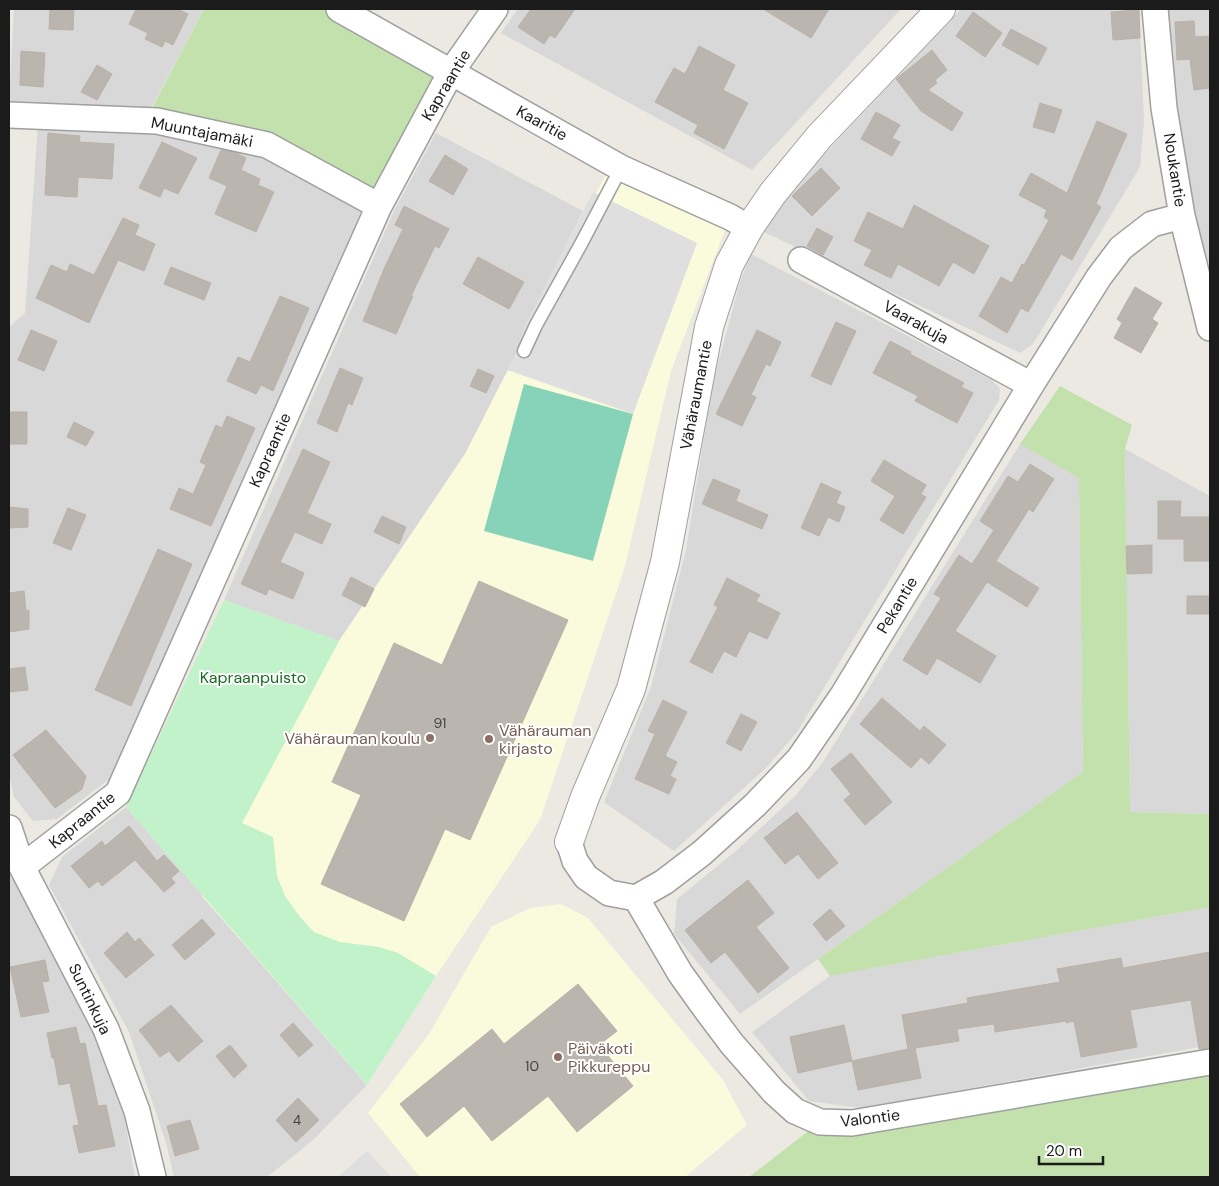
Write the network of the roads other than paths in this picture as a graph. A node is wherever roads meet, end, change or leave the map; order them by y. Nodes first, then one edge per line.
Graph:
1 (339, 9) edge
2 (495, 9) edge
3 (941, 9) edge
4 (1155, 9) edge
5 (451, 72) junction
6 (9, 115) edge
7 (621, 168) junction
8 (379, 206) junction
9 (1182, 216) junction
10 (749, 228) junction
11 (801, 260) dead end
12 (1210, 328) edge
13 (524, 352) dead end
14 (1031, 385) junction
15 (9, 828) edge
16 (569, 842) joint
17 (22, 867) junction
18 (636, 898) junction
19 (1210, 1062) edge
20 (153, 1177) edge

1 - 5 street, Kaaritie
2 - 5 street, Kapraantie
3 - 10 street, Vähäraumantie
4 - 9 street, Noukantie
5 - 7 street, Kaaritie
5 - 8 street, Kapraantie
6 - 8 street, Muuntajamäki
7 - 10 street, Kaaritie
7 - 13 lane
8 - 17 street, Kapraantie
9 - 12 street, Noukantie
9 - 14 street, Pekantie
10 - 16 street, Vähäraumantie
11 - 14 street, Vaarakuja
14 - 18 street, Pekantie
15 - 17 street, Suntinkuja
16 - 18 street
17 - 20 street, Suntinkuja
18 - 19 street, Valontie

